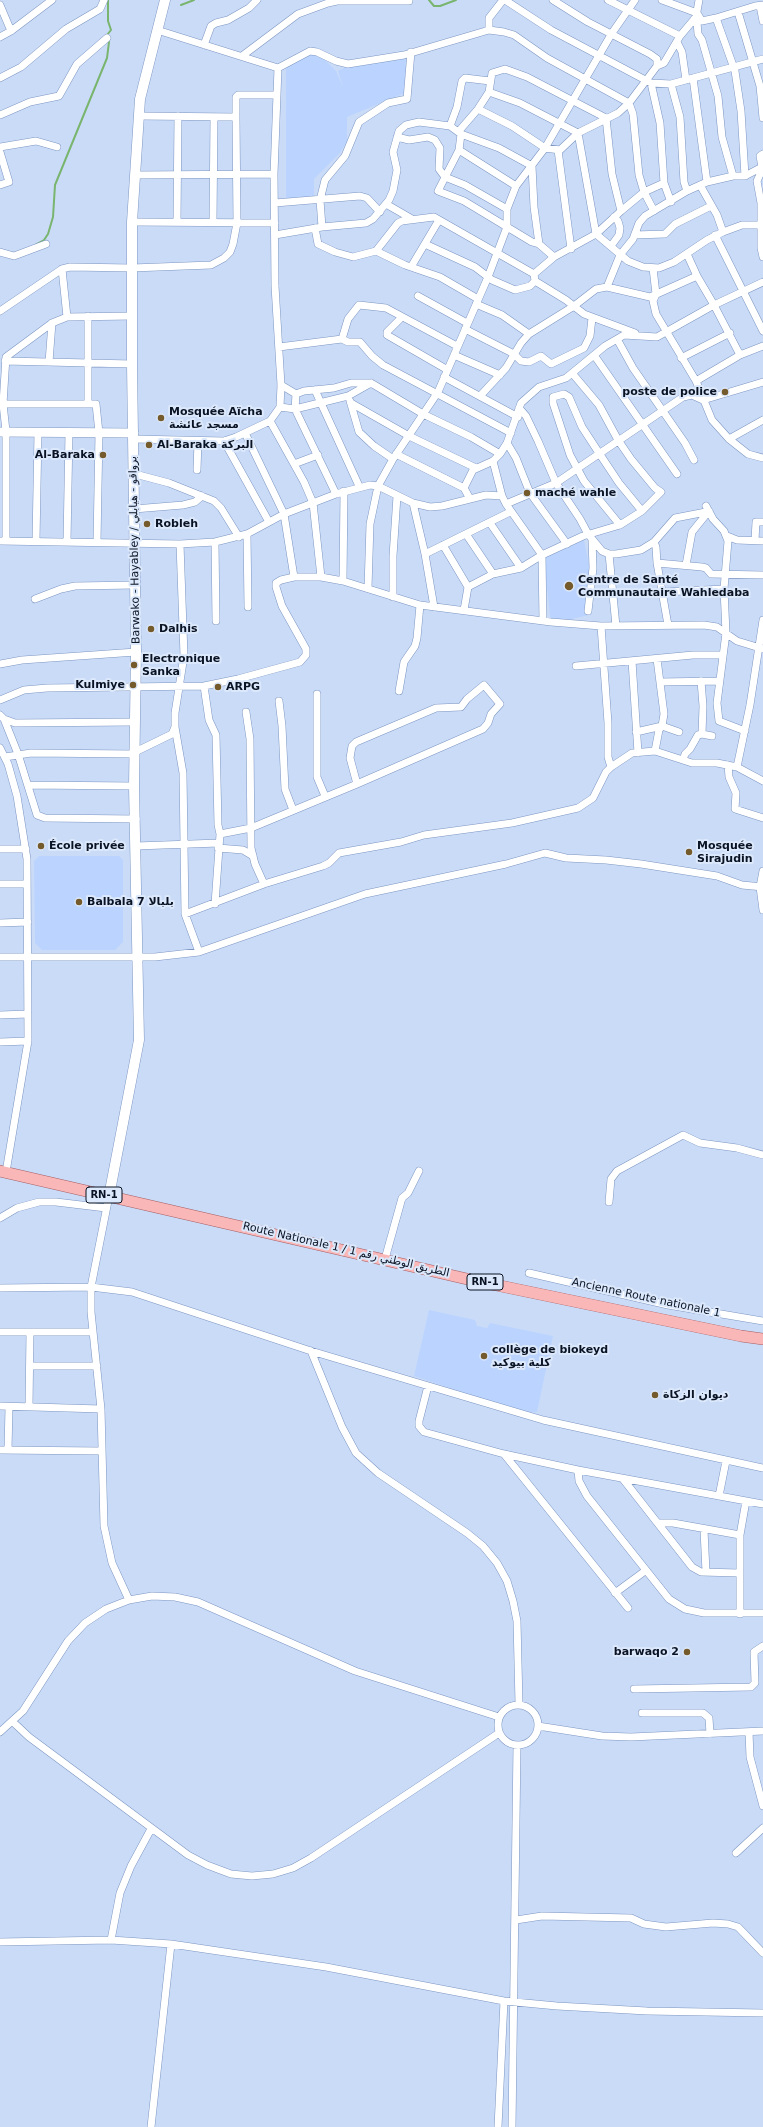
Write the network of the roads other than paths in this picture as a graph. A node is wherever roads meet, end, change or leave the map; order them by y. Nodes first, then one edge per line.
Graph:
1 (52, 0) edge
2 (104, 0) edge
3 (165, 0) edge
4 (257, 0) edge
5 (504, 0) edge
6 (553, 0) edge
7 (608, 0) edge
8 (635, 0) edge
9 (662, 0) edge
10 (699, 0) edge
11 (375, 1) edge
12 (409, 1) dead end
13 (0, 5) edge
14 (762, 6) edge
15 (628, 12) junction
16 (738, 12) junction
17 (696, 16) junction
18 (716, 18) junction
19 (763, 21) edge
20 (157, 30) junction
21 (489, 30) junction
22 (12, 31) junction
23 (612, 33) junction
24 (0, 37) edge
25 (107, 38) dead end
26 (679, 39) junction
27 (204, 45) junction
28 (411, 52) junction
29 (242, 56) junction
30 (600, 56) junction
31 (763, 59) edge
32 (753, 62) junction
33 (657, 66) junction
34 (278, 68) junction
35 (733, 68) junction
36 (712, 73) junction
37 (0, 78) edge
38 (585, 79) junction
39 (690, 79) junction
40 (490, 81) junction
41 (649, 82) junction
42 (671, 84) junction
43 (489, 92) junction
44 (276, 95) junction
45 (572, 102) junction
46 (629, 103) junction
47 (478, 109) junction
48 (0, 115) edge
49 (139, 116) junction
50 (178, 116) junction
51 (214, 117) junction
52 (236, 117) junction
53 (606, 118) junction
54 (763, 118) edge
55 (558, 122) junction
56 (450, 126) junction
57 (460, 132) junction
58 (578, 133) junction
59 (397, 137) junction
60 (0, 147) edge
61 (56, 147) dead end
62 (545, 148) junction
63 (459, 150) junction
64 (558, 150) junction
65 (0, 152) edge
66 (763, 154) edge
67 (532, 166) junction
68 (763, 168) edge
69 (178, 174) junction
70 (214, 174) junction
71 (237, 174) junction
72 (274, 174) junction
73 (136, 175) junction
74 (733, 176) junction
75 (745, 176) junction
76 (445, 178) junction
77 (707, 182) junction
78 (664, 183) junction
79 (0, 185) edge
80 (700, 185) junction
81 (516, 186) junction
82 (687, 191) junction
83 (644, 192) junction
84 (320, 200) junction
85 (671, 202) junction
86 (275, 204) junction
87 (386, 204) junction
88 (711, 206) junction
89 (507, 208) junction
90 (620, 211) junction
91 (654, 211) junction
92 (380, 212) junction
93 (614, 217) junction
94 (413, 219) junction
95 (438, 220) junction
96 (132, 222) junction
97 (177, 222) junction
98 (212, 222) junction
99 (237, 223) junction
100 (275, 223) junction
101 (761, 225) junction
102 (318, 227) junction
103 (507, 227) junction
104 (723, 232) junction
105 (596, 234) junction
106 (275, 235) junction
107 (635, 235) junction
108 (715, 235) junction
109 (46, 244) dead end
110 (425, 244) junction
111 (539, 244) junction
112 (611, 246) junction
113 (571, 249) junction
114 (376, 251) junction
115 (497, 251) junction
116 (0, 252) edge
117 (762, 253) edge
118 (687, 254) junction
119 (620, 255) junction
120 (554, 257) junction
121 (411, 267) junction
122 (132, 268) junction
123 (653, 268) junction
124 (62, 269) junction
125 (697, 276) junction
126 (488, 277) junction
127 (535, 277) junction
128 (763, 282) edge
129 (607, 286) junction
130 (744, 291) junction
131 (656, 294) junction
132 (418, 296) dead end
133 (477, 301) junction
134 (714, 305) junction
135 (574, 306) junction
136 (0, 311) edge
137 (67, 316) junction
138 (88, 316) junction
139 (134, 316) junction
140 (402, 317) junction
141 (592, 318) junction
142 (52, 323) junction
143 (466, 326) junction
144 (763, 331) edge
145 (666, 332) junction
146 (730, 333) junction
147 (529, 334) junction
148 (640, 335) junction
149 (342, 339) junction
150 (617, 339) junction
151 (458, 346) junction
152 (763, 346) edge
153 (279, 347) junction
154 (577, 353) junction
155 (514, 354) junction
156 (594, 354) junction
157 (454, 355) junction
158 (740, 355) junction
159 (3, 357) edge
160 (681, 358) junction
161 (49, 362) junction
162 (89, 362) junction
163 (584, 363) junction
164 (132, 364) junction
165 (445, 373) junction
166 (572, 373) junction
167 (500, 375) junction
168 (696, 381) junction
169 (763, 382) edge
170 (371, 383) junction
171 (281, 385) junction
172 (315, 390) junction
173 (438, 392) junction
174 (296, 394) junction
175 (480, 396) junction
176 (350, 399) junction
177 (703, 400) junction
178 (320, 402) junction
179 (88, 403) junction
180 (3, 404) junction
181 (280, 407) junction
182 (519, 408) junction
183 (295, 409) junction
184 (662, 411) junction
185 (423, 414) junction
186 (518, 417) junction
187 (763, 420) edge
188 (270, 421) junction
189 (642, 426) junction
190 (3, 432) edge
191 (38, 432) junction
192 (69, 432) junction
193 (100, 433) junction
194 (245, 433) junction
195 (511, 433) junction
196 (134, 436) junction
197 (409, 436) junction
198 (729, 439) junction
199 (618, 440) junction
200 (198, 441) junction
201 (224, 441) junction
202 (507, 443) junction
203 (599, 453) junction
204 (500, 454) junction
205 (318, 455) junction
206 (395, 457) junction
207 (763, 458) edge
208 (694, 460) dead end
209 (493, 461) junction
210 (294, 464) junction
211 (476, 468) junction
212 (579, 468) junction
213 (197, 470) dead end
214 (135, 474) junction
215 (677, 474) dead end
216 (556, 483) junction
217 (359, 486) junction
218 (378, 486) junction
219 (464, 488) junction
220 (344, 491) junction
221 (530, 493) junction
222 (336, 494) junction
223 (202, 496) junction
224 (397, 496) junction
225 (502, 496) junction
226 (470, 499) junction
227 (313, 503) junction
228 (413, 503) junction
229 (506, 504) junction
230 (134, 509) junction
231 (707, 510) junction
232 (642, 511) junction
233 (510, 512) junction
234 (284, 514) junction
235 (269, 522) junction
236 (763, 522) edge
237 (490, 523) junction
238 (620, 525) junction
239 (247, 534) junction
240 (466, 534) junction
241 (727, 536) junction
242 (239, 537) junction
243 (590, 537) junction
244 (755, 540) junction
245 (3, 541) edge
246 (36, 541) junction
247 (763, 541) edge
248 (68, 542) junction
249 (97, 542) junction
250 (215, 542) junction
251 (654, 542) junction
252 (134, 544) junction
253 (180, 544) junction
254 (567, 544) junction
255 (443, 545) junction
256 (425, 554) junction
257 (609, 554) junction
258 (542, 555) junction
259 (657, 563) junction
260 (686, 565) junction
261 (521, 568) junction
262 (726, 573) junction
263 (493, 574) junction
264 (763, 575) edge
265 (294, 577) junction
266 (321, 577) junction
267 (343, 581) junction
268 (135, 585) junction
269 (468, 587) junction
270 (368, 588) junction
271 (724, 589) junction
272 (664, 592) junction
273 (393, 597) junction
274 (35, 600) dead end
275 (420, 606) junction
276 (248, 607) dead end
277 (434, 607) junction
278 (464, 610) junction
279 (588, 611) dead end
280 (763, 620) edge
281 (216, 621) dead end
282 (543, 621) junction
283 (668, 625) junction
284 (600, 626) junction
285 (616, 626) junction
286 (726, 633) junction
287 (761, 648) edge
288 (136, 652) junction
289 (722, 655) junction
290 (657, 659) junction
291 (632, 661) junction
292 (0, 664) edge
293 (603, 664) junction
294 (576, 666) dead end
295 (701, 681) junction
296 (720, 681) junction
297 (660, 682) junction
298 (136, 686) junction
299 (204, 686) junction
300 (180, 687) junction
301 (399, 691) dead end
302 (317, 694) dead end
303 (0, 700) edge
304 (279, 701) dead end
305 (246, 712) dead end
306 (2, 717) edge
307 (135, 722) junction
308 (662, 726) junction
309 (175, 727) junction
310 (745, 731) junction
311 (636, 732) junction
312 (679, 732) dead end
313 (702, 734) junction
314 (712, 736) dead end
315 (0, 748) edge
316 (655, 751) junction
317 (135, 753) junction
318 (638, 753) junction
319 (18, 754) junction
320 (4, 756) junction
321 (683, 760) junction
322 (728, 765) junction
323 (610, 767) junction
324 (737, 767) junction
325 (763, 781) edge
326 (357, 784) junction
327 (28, 785) junction
328 (134, 786) junction
329 (325, 796) junction
330 (292, 810) junction
331 (763, 818) edge
332 (136, 819) junction
333 (251, 828) junction
334 (220, 834) junction
335 (185, 845) junction
336 (218, 845) junction
337 (136, 846) junction
338 (0, 849) edge
339 (26, 849) junction
340 (253, 856) junction
341 (763, 871) edge
342 (0, 884) edge
343 (27, 884) junction
344 (264, 884) junction
345 (761, 887) edge
346 (215, 904) junction
347 (763, 910) edge
348 (185, 914) junction
349 (28, 922) junction
350 (0, 923) edge
351 (199, 952) junction
352 (0, 957) edge
353 (27, 957) junction
354 (139, 958) junction
355 (28, 1014) junction
356 (0, 1015) edge
357 (28, 1041) junction
358 (0, 1042) edge
359 (763, 1155) edge
360 (419, 1171) dead end
361 (3, 1172) edge
362 (109, 1196) junction
363 (609, 1202) dead end
364 (106, 1208) junction
365 (0, 1218) edge
366 (385, 1259) junction
367 (529, 1273) dead end
368 (90, 1287) junction
369 (0, 1288) edge
370 (763, 1321) edge
371 (0, 1332) edge
372 (30, 1332) junction
373 (93, 1332) junction
374 (763, 1339) edge
375 (312, 1351) junction
376 (30, 1366) junction
377 (97, 1366) junction
378 (428, 1386) junction
379 (0, 1406) edge
380 (9, 1407) junction
381 (29, 1407) junction
382 (101, 1409) junction
383 (0, 1450) edge
384 (8, 1450) junction
385 (102, 1451) junction
386 (504, 1454) junction
387 (726, 1461) junction
388 (763, 1468) edge
389 (578, 1470) junction
390 (623, 1479) junction
391 (719, 1496) junction
392 (746, 1501) junction
393 (763, 1504) edge
394 (658, 1523) junction
395 (704, 1530) junction
396 (740, 1534) junction
397 (645, 1571) junction
398 (706, 1572) junction
399 (739, 1573) junction
400 (615, 1593) junction
401 (129, 1600) junction
402 (628, 1608) dead end
403 (763, 1613) edge
404 (740, 1614) junction
405 (763, 1646) edge
406 (634, 1689) dead end
407 (519, 1704) junction
408 (642, 1713) dead end
409 (499, 1717) junction
410 (13, 1722) junction
411 (538, 1726) junction
412 (763, 1731) edge
413 (0, 1732) edge
414 (749, 1732) junction
415 (499, 1733) junction
416 (710, 1734) junction
417 (517, 1745) junction
418 (763, 1806) edge
419 (763, 1828) edge
420 (151, 1829) junction
421 (736, 1853) dead end
422 (516, 1920) junction
423 (111, 1940) junction
424 (0, 1942) edge
425 (170, 1944) junction
426 (763, 1953) edge
427 (504, 2000) junction
428 (514, 2002) junction
429 (763, 2013) edge
430 (151, 2127) edge
431 (498, 2127) edge
432 (512, 2127) edge

1 - 22 street
2 - 37 street
3 - 20 main road, Barwako - Hayabley / برواقو - هيابلي
4 - 27 street
5 - 21 street
5 - 30 street
6 - 23 street
7 - 15 street
8 - 15 street
9 - 17 street
10 - 17 street
11 - 12 street
11 - 29 street
13 - 22 street
14 - 16 street
14 - 19 street
15 - 23 street
15 - 26 street
16 - 18 street
16 - 32 street
17 - 18 street
17 - 26 street
17 - 36 street
18 - 35 street
20 - 27 street
20 - 49 main road, Barwako - Hayabley / برواقو - هيابلي
21 - 28 street
21 - 38 street
22 - 24 street
23 - 30 street
23 - 33 street
25 - 48 street
26 - 33 street
26 - 39 street
27 - 29 street
28 - 34 street
28 - 84 street
29 - 34 street
30 - 38 street
30 - 41 street
31 - 32 street
32 - 35 street
32 - 54 street
33 - 41 street
34 - 44 street
35 - 36 street
35 - 75 street
36 - 39 street
36 - 74 street
38 - 45 street
38 - 46 street
39 - 42 street
39 - 77 street
40 - 43 street
40 - 45 street
40 - 56 street
41 - 42 street
41 - 46 street
41 - 78 street
42 - 82 street
43 - 47 street
43 - 55 street
44 - 52 street
44 - 72 street
45 - 53 street
45 - 55 street
46 - 53 street
46 - 83 street
47 - 57 street
47 - 62 street
49 - 50 street
49 - 73 main road, Barwako - Hayabley / برواقو - هيابلي
50 - 51 street
50 - 69 street
51 - 52 street
51 - 70 street
52 - 71 street
53 - 58 street
53 - 90 street
55 - 58 street
55 - 62 street
56 - 57 street
56 - 59 street
57 - 63 street
57 - 67 street
58 - 64 street
58 - 105 street
59 - 76 street
59 - 87 street
60 - 61 street
62 - 64 street
62 - 67 street
63 - 76 street
63 - 81 street
64 - 113 street
65 - 79 street
66 - 75 street
67 - 81 street
67 - 111 street
68 - 101 street
69 - 70 street
69 - 73 street
69 - 97 street
70 - 71 street
70 - 98 street
71 - 72 street
71 - 99 street
72 - 86 street
73 - 96 main road, Barwako - Hayabley / برواقو - هيابلي
74 - 75 street
74 - 77 street
76 - 89 street
76 - 103 street
77 - 80 street
78 - 83 street
78 - 85 street
80 - 82 street
80 - 88 street
81 - 89 street
82 - 85 street
83 - 90 street
83 - 91 street
84 - 86 street
84 - 92 street
84 - 102 street
85 - 91 street
86 - 100 street
87 - 92 street
87 - 94 street
88 - 104 street
88 - 107 street
89 - 103 street
90 - 93 street
91 - 107 street
92 - 102 street
93 - 105 street
93 - 112 street
94 - 95 street
94 - 114 street
95 - 110 street
95 - 115 street
96 - 97 street
96 - 122 main road, Barwako - Hayabley / برواقو - هيابلي
97 - 98 street
98 - 99 street
99 - 100 street
99 - 122 street
100 - 106 street
101 - 104 street
101 - 117 street
102 - 106 street
102 - 114 street
103 - 111 street
103 - 115 street
104 - 108 street
105 - 112 street
105 - 113 street
106 - 153 street
107 - 119 street
108 - 118 street
108 - 130 street
109 - 116 street
110 - 121 street
110 - 126 street
111 - 120 street
112 - 119 street
113 - 120 street
114 - 121 street
115 - 126 street
115 - 127 street
118 - 123 street
118 - 125 street
119 - 123 street
119 - 129 street
120 - 127 street
121 - 133 street
122 - 124 street
122 - 139 main road, Barwako - Hayabley / برواقو - هيابلي
123 - 131 street
124 - 136 street
124 - 137 street
125 - 131 street
125 - 134 street
126 - 127 street
126 - 133 street
127 - 135 street
128 - 130 street
129 - 131 street
129 - 135 street
130 - 134 street
130 - 144 street
131 - 145 street
132 - 143 street
133 - 143 street
133 - 147 street
134 - 145 street
134 - 146 street
135 - 141 street
135 - 147 street
137 - 138 street
137 - 142 street
138 - 139 street
138 - 162 street
139 - 164 main road, Barwako - Hayabley / برواقو - هيابلي
140 - 149 street
140 - 151 street
140 - 165 street
141 - 148 street
141 - 154 street
142 - 159 street
142 - 161 street
143 - 151 street
143 - 155 street
145 - 148 street
145 - 160 street
146 - 158 street
146 - 160 street
147 - 155 street
148 - 150 street
149 - 153 street
149 - 173 street
150 - 156 street
150 - 184 street
151 - 157 street
152 - 158 street
153 - 171 street
154 - 155 street
154 - 163 street
155 - 167 street
156 - 163 street
156 - 189 street
157 - 165 street
157 - 167 street
158 - 168 street
159 - 161 street
159 - 180 street
160 - 168 street
161 - 162 street
162 - 164 street
162 - 179 street
163 - 166 street
164 - 196 main road, Barwako - Hayabley / برواقو - هيابلي
165 - 173 street
165 - 175 street
166 - 182 street
166 - 199 street
167 - 175 street
168 - 177 street
169 - 177 street
170 - 172 street
170 - 176 street
170 - 185 street
171 - 174 street
171 - 181 street
172 - 174 street
172 - 178 street
173 - 185 street
173 - 195 street
174 - 183 street
175 - 186 street
176 - 178 street
176 - 197 street
176 - 206 street
177 - 184 street
177 - 198 street
178 - 183 street
178 - 217 street
179 - 180 street
179 - 193 street
180 - 190 street
181 - 183 street
181 - 188 street
182 - 186 street
182 - 216 street
183 - 205 street
184 - 189 street
184 - 208 street
185 - 197 street
185 - 204 street
186 - 195 street
187 - 198 street
188 - 194 street
188 - 210 street
189 - 199 street
189 - 215 street
190 - 191 street
190 - 245 street
191 - 192 street
191 - 246 street
192 - 193 street
192 - 248 street
193 - 196 street
193 - 249 street
194 - 201 street
194 - 234 street
195 - 202 street
196 - 200 street
196 - 214 main road, Barwako - Hayabley / برواقو - هيابلي
197 - 206 street
197 - 211 street
198 - 207 street
199 - 203 street
199 - 232 street
200 - 201 street
200 - 213 street
201 - 235 street
202 - 204 street
202 - 221 street
203 - 212 street
203 - 212 street
203 - 232 street
204 - 209 street
205 - 210 street
205 - 222 street
206 - 218 street
206 - 219 street
209 - 211 street
209 - 225 street
210 - 227 street
211 - 219 street
212 - 216 street
212 - 238 street
214 - 223 street
214 - 230 main road, Barwako - Hayabley / برواقو - هيابلي
216 - 221 street
216 - 243 street
217 - 218 street
217 - 220 street
218 - 224 street
218 - 270 street
219 - 226 street
220 - 222 street
220 - 267 street
221 - 229 street
221 - 254 street
222 - 227 street
223 - 230 street
223 - 242 street
224 - 228 street
224 - 273 street
225 - 226 street
225 - 229 street
226 - 228 street
227 - 234 street
227 - 266 street
228 - 256 street
229 - 233 street
230 - 252 main road, Barwako - Hayabley / برواقو - هيابلي
231 - 241 street
231 - 251 street
231 - 260 street
232 - 238 street
233 - 237 street
233 - 258 street
234 - 235 street
234 - 265 street
235 - 239 street
236 - 244 street
237 - 240 street
237 - 261 street
238 - 243 street
239 - 242 street
239 - 276 street
240 - 255 street
240 - 263 street
241 - 244 street
241 - 262 street
242 - 250 street
243 - 254 street
243 - 257 street
243 - 279 street
244 - 247 street
245 - 246 street
246 - 248 street
248 - 249 street
249 - 252 street
250 - 253 street
250 - 281 street
251 - 257 street
251 - 259 street
252 - 253 street
252 - 268 main road, Barwako - Hayabley / برواقو - هيابلي
253 - 300 street
254 - 258 street
255 - 256 street
255 - 269 street
256 - 277 street
257 - 285 street
258 - 261 street
258 - 282 street
259 - 260 street
259 - 272 street
260 - 262 street
261 - 263 street
262 - 264 street
262 - 271 street
263 - 269 street
265 - 266 street
265 - 299 street
266 - 267 street
267 - 270 street
268 - 274 street
268 - 288 main road, Barwako - Hayabley / برواقو - هيابلي
269 - 278 street
270 - 273 street
271 - 272 street
271 - 286 street
272 - 283 street
273 - 275 street
275 - 277 street
275 - 301 street
277 - 278 street
278 - 282 street
280 - 287 street
282 - 284 street
283 - 285 street
283 - 286 street
284 - 285 street
284 - 293 street
286 - 287 street
286 - 289 street
287 - 310 street
288 - 292 street
288 - 298 main road, Barwako - Hayabley / برواقو - هيابلي
289 - 290 street
289 - 296 street
290 - 291 street
290 - 297 street
291 - 293 street
291 - 311 street
293 - 294 street
293 - 323 street
295 - 296 street
295 - 297 street
295 - 313 street
296 - 310 street
297 - 308 street
298 - 300 street
298 - 303 street
298 - 307 main road, Barwako - Hayabley / برواقو - هيابلي
299 - 300 street
299 - 334 street
300 - 309 street
302 - 329 street
304 - 330 street
305 - 333 street
306 - 307 street
306 - 319 street
307 - 317 main road, Barwako - Hayabley / برواقو - هيابلي
308 - 311 street
308 - 312 street
308 - 316 street
309 - 317 street
309 - 335 street
310 - 324 street
311 - 318 street
313 - 314 street
313 - 321 street
315 - 320 street
316 - 318 street
316 - 321 street
317 - 319 street
317 - 328 main road, Barwako - Hayabley / برواقو - هيابلي
318 - 323 street
319 - 320 street
319 - 327 street
320 - 339 street
321 - 322 street
322 - 324 street
322 - 331 street
323 - 344 street
324 - 325 street
326 - 326 street
326 - 329 street
327 - 328 street
327 - 332 street
328 - 332 main road, Barwako - Hayabley / برواقو - هيابلي
329 - 330 street
330 - 333 street
332 - 337 main road, Barwako - Hayabley / برواقو - هيابلي
333 - 334 street
333 - 340 street
334 - 336 street
335 - 336 street
335 - 337 street
335 - 348 street
336 - 340 street
336 - 346 street
337 - 354 main road, Barwako - Hayabley / برواقو - هيابلي
338 - 339 street
339 - 343 street
340 - 344 street
341 - 345 street
342 - 343 street
343 - 349 street
344 - 346 street
345 - 347 street
345 - 351 street
346 - 348 street
348 - 351 street
349 - 350 street
349 - 353 street
351 - 354 street
352 - 353 street
353 - 354 street
353 - 355 street
354 - 362 main road, Barwako - Hayabley / برواقو - هيابلي
355 - 356 street
355 - 357 street
357 - 358 street
357 - 361 street
359 - 363 street
360 - 366 street
361 - 362 main road, Route Nationale 1 / الطريق الوطني رقم 1 / RN-1
362 - 364 street
362 - 366 main road, Route Nationale 1 / الطريق الوطني رقم 1 / RN-1
364 - 365 street
364 - 368 street
366 - 374 main road, Route Nationale 1 / الطريق الوطني رقم 1 / RN-1
367 - 370 street, Ancienne Route nationale 1
368 - 369 street
368 - 373 street
368 - 375 street
371 - 372 street
372 - 373 street
372 - 376 street
373 - 377 street
375 - 378 street
375 - 407 street
376 - 377 street
376 - 381 street
377 - 382 street
378 - 386 street
378 - 387 street
379 - 380 street
380 - 381 street
380 - 384 street
381 - 382 street
382 - 385 street
383 - 384 street
384 - 385 street
385 - 401 street
386 - 389 street
386 - 400 street
387 - 388 street
387 - 391 street
389 - 390 street
389 - 397 street
390 - 391 street
390 - 394 street
391 - 392 street
392 - 393 street
392 - 396 street
394 - 395 street
394 - 398 street
395 - 396 street
395 - 398 street
396 - 399 street
397 - 400 street
397 - 404 street
398 - 399 street
399 - 404 street
400 - 402 street
401 - 409 street
401 - 410 street
403 - 404 street
405 - 406 street
407 - 409 street
407 - 411 street
408 - 416 street
409 - 415 street
410 - 413 street
410 - 420 street
411 - 416 street
411 - 417 street
412 - 414 street
414 - 416 street
414 - 418 street
415 - 417 street
415 - 420 street
417 - 422 street
419 - 421 street
420 - 423 street
422 - 426 street
422 - 428 street
423 - 424 street
423 - 425 street
425 - 427 street
425 - 430 street
427 - 428 street
427 - 431 street
428 - 429 street
428 - 432 street

